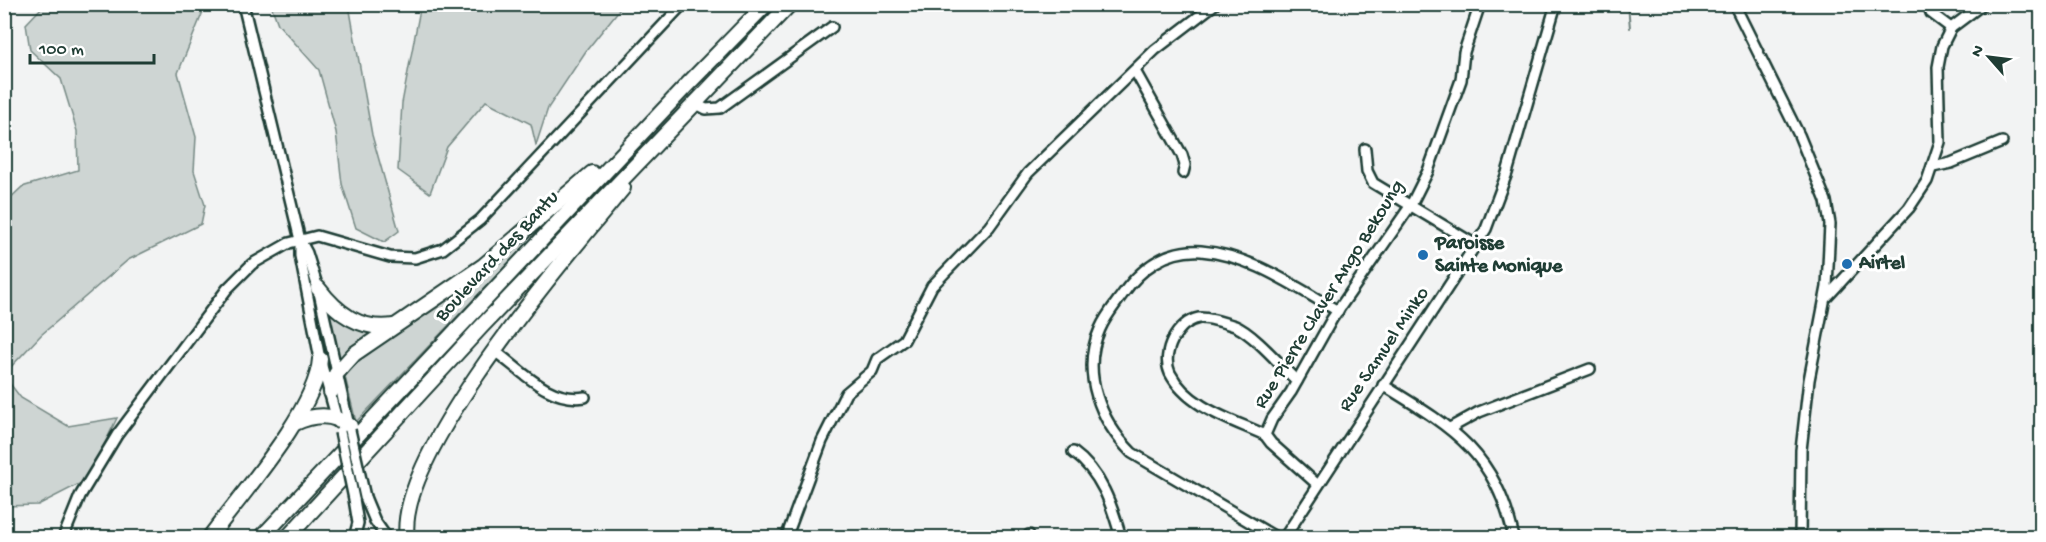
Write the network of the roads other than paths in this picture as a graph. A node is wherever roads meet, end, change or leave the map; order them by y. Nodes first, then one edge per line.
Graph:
1 (243, 4) edge
2 (683, 4) edge
3 (766, 4) edge
4 (790, 4) edge
5 (1215, 4) edge
6 (1480, 4) edge
7 (1556, 4) edge
8 (1734, 4) edge
9 (1928, 4) edge
10 (1983, 4) edge
11 (832, 27) dead end
12 (1951, 28) junction
13 (1135, 71) junction
14 (686, 86) junction
15 (694, 103) junction
16 (667, 130) junction
17 (2002, 142) dead end
18 (1365, 149) dead end
19 (1933, 167) junction
20 (1183, 173) dead end
21 (1411, 205) junction
22 (300, 240) junction
23 (1476, 245) junction
24 (1829, 261) junction
25 (1848, 273) junction
26 (318, 288) junction
27 (1824, 303) junction
28 (1338, 311) junction
29 (396, 326) junction
30 (496, 352) junction
31 (321, 360) junction
32 (1586, 371) dead end
33 (336, 374) junction
34 (1297, 381) junction
35 (1383, 385) junction
36 (331, 392) junction
37 (585, 397) dead end
38 (337, 417) junction
39 (294, 423) junction
40 (1450, 428) junction
41 (347, 429) junction
42 (1265, 435) junction
43 (1073, 452) dead end
44 (1318, 484) junction
45 (63, 537) edge
46 (210, 537) edge
47 (261, 537) edge
48 (287, 537) edge
49 (354, 537) edge
50 (387, 537) edge
51 (407, 537) edge
52 (786, 537) edge
53 (1121, 537) edge
54 (1277, 537) edge
55 (1284, 537) edge
56 (1514, 537) edge
57 (1800, 537) edge

1 - 22 street
2 - 22 street
3 - 14 highway, Boulevard des Bantu
4 - 15 highway, Boulevard des Bantu
5 - 13 street
6 - 21 street, Rue Pierre Claver Ango Bekoung
7 - 23 street, Rue Samuel Minko
8 - 24 street
9 - 12 street
10 - 12 street
11 - 15 street
12 - 19 street
13 - 20 street
13 - 52 street
14 - 29 highway
14 - 47 highway, Boulevard des Bantu
15 - 16 highway, Boulevard des Bantu
16 - 30 highway
16 - 48 highway, Boulevard des Bantu
17 - 19 street
18 - 21 street
19 - 25 street
21 - 23 street
21 - 28 street, Rue Pierre Claver Ango Bekoung
22 - 26 street
22 - 31 street
22 - 45 street
23 - 35 street, Rue Samuel Minko
24 - 25 street
24 - 27 street
25 - 27 street
26 - 29 highway
26 - 33 street
27 - 57 street
28 - 34 street, Rue Pierre Claver Ango Bekoung
28 - 54 street
29 - 33 highway
30 - 37 street
30 - 51 highway
31 - 36 street
31 - 39 highway
32 - 40 street
33 - 36 highway
33 - 41 street
34 - 42 street, Rue Pierre Claver Ango Bekoung
34 - 42 street
35 - 40 street
35 - 44 street, Rue Samuel Minko
36 - 38 street
38 - 39 highway
38 - 41 highway
39 - 46 highway
40 - 56 street
41 - 49 street, bridge
41 - 50 street, bridge
42 - 44 street
43 - 53 street
44 - 55 street, Rue Samuel Minko

